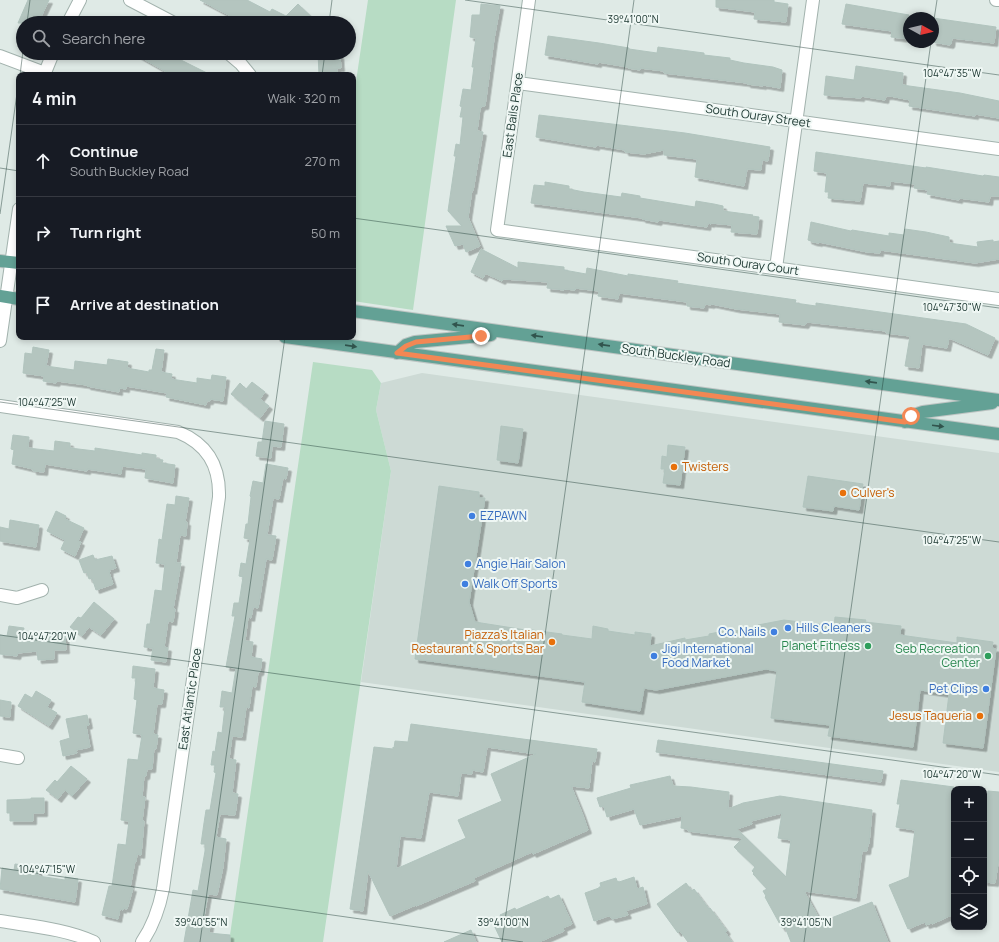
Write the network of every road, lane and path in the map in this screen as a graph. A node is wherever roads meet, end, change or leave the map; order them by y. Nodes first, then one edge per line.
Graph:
1 (80, 0) edge
2 (130, 0) edge
3 (529, 0) edge
4 (813, 0) edge
5 (996, 0) edge
6 (999, 0) edge
7 (72, 16) edge
8 (161, 16) edge
9 (0, 56) edge
10 (50, 60) edge
11 (236, 60) edge
12 (40, 72) edge
13 (46, 72) edge
14 (248, 72) edge
15 (518, 83) junction
16 (796, 122) junction
17 (999, 149) edge
18 (16, 227) edge
19 (498, 230) joint
20 (10, 262) edge
21 (776, 268) junction
22 (0, 271) edge
23 (16, 290) edge
24 (3, 297) edge
25 (16, 299) edge
26 (999, 299) edge
27 (356, 311) edge
28 (510, 332) junction
29 (306, 340) edge
30 (0, 341) edge
31 (397, 353) junction
32 (999, 401) edge
33 (0, 406) edge
34 (905, 422) junction
35 (999, 430) edge
36 (979, 431) junction
37 (999, 434) edge
38 (42, 590) dead end
39 (0, 595) edge
40 (0, 755) edge
41 (18, 758) dead end
42 (0, 921) edge
43 (94, 942) edge
44 (142, 942) edge

1 - 7 street
2 - 8 street
3 - 15 street, East Bails Place
4 - 16 street
5 - 6 street
9 - 12 street
10 - 13 street
11 - 14 street
15 - 16 street, South Ouray Street
15 - 19 street, East Bails Place
16 - 17 street, South Ouray Street
16 - 21 street
18 - 20 street
19 - 21 street, South Ouray Court
20 - 22 main road
20 - 24 street
21 - 26 street, South Ouray Court
23 - 24 main road
24 - 25 main road
24 - 30 street
28 -> 27 main road, South Buckley Road
28 - 31 main road
32 -> 28 main road, South Buckley Road
29 -> 31 main road
31 - 34 main road
32 - 34 main road
33 - 44 street, East Atlantic Place
34 -> 36 main road
35 - 36 main road
36 - 37 main road
38 - 39 street
40 - 41 street
42 - 43 street

